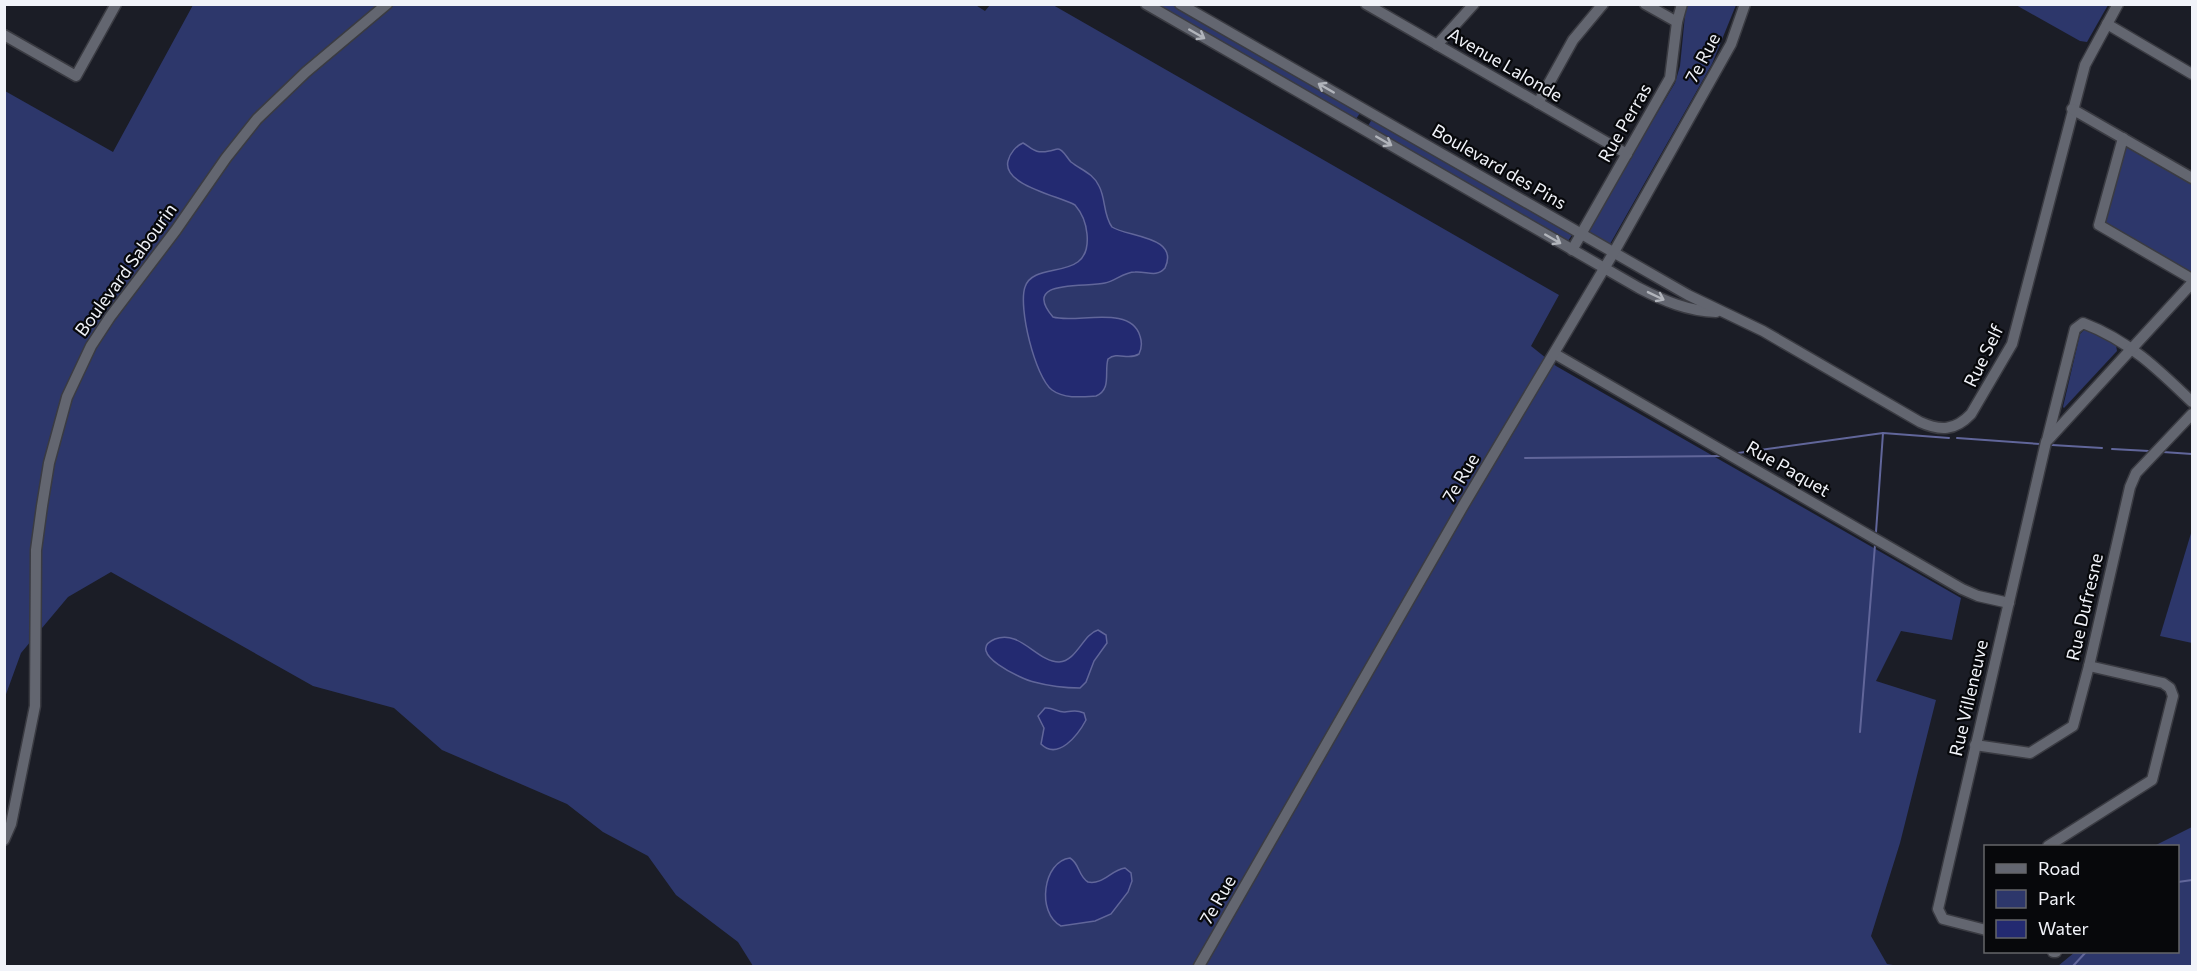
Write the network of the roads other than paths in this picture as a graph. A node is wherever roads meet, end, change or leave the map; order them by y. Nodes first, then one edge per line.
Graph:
1 (116, 4) edge
2 (387, 4) edge
3 (1180, 4) edge
4 (1366, 4) edge
5 (1474, 4) edge
6 (1603, 4) edge
7 (1645, 4) edge
8 (1682, 4) edge
9 (1745, 4) edge
10 (2118, 4) edge
11 (1148, 5) edge
12 (1677, 22) junction
13 (2106, 24) junction
14 (4, 34) edge
15 (1437, 45) junction
16 (2193, 74) edge
17 (1538, 103) junction
18 (2072, 109) junction
19 (1367, 111) junction
20 (1358, 127) junction
21 (2123, 138) junction
22 (1627, 154) junction
23 (2193, 178) edge
24 (1581, 233) junction
25 (1572, 250) junction
26 (1614, 252) junction
27 (1605, 268) junction
28 (2193, 281) edge
29 (1720, 312) junction
30 (2133, 348) junction
31 (1556, 354) junction
32 (2193, 402) edge
33 (2193, 414) edge
34 (2046, 442) junction
35 (2009, 603) junction
36 (2089, 666) junction
37 (1975, 745) junction
38 (4, 840) edge
39 (2050, 845) edge
40 (1984, 929) edge
41 (1198, 966) edge

1 - 14 street
2 - 38 street, Boulevard Sabourin
19 -> 3 street, Boulevard des Pins
4 - 15 street, Avenue Lalonde
5 - 15 street
6 - 17 street
7 - 12 street
8 - 12 street, Rue Perras
9 - 26 street, 7e Rue
10 - 13 street, Rue Self
11 -> 20 street, Boulevard des Pins
12 - 22 street, Rue Perras
13 - 16 street
13 - 18 street, Rue Self
15 - 17 street, Avenue Lalonde
17 - 22 street, Avenue Lalonde
18 - 21 street
18 - 29 street, Rue Self
19 - 20 street
19 - 24 street, Boulevard des Pins
20 -> 25 street, Boulevard des Pins
21 - 23 street
21 - 28 street
22 - 24 street, Rue Perras
24 - 25 street, Rue Perras
24 - 26 street, Boulevard des Pins
25 - 27 street, Boulevard des Pins
26 - 27 street, 7e Rue
26 - 29 street, Rue Self
27 -> 29 street, Rue Self
27 - 31 street, 7e Rue
28 - 30 street, Rue Villeneuve
30 - 32 street
30 - 34 street, Rue Villeneuve
30 - 34 street, Rue Villeneuve
31 - 35 street, Rue Paquet
31 - 41 street, 7e Rue
33 - 36 street, Rue Dufresne
34 - 35 street, Rue Villeneuve
35 - 37 street, Rue Villeneuve
36 - 37 street, Rue Dufresne
36 - 39 street
37 - 40 street, Rue Villeneuve

